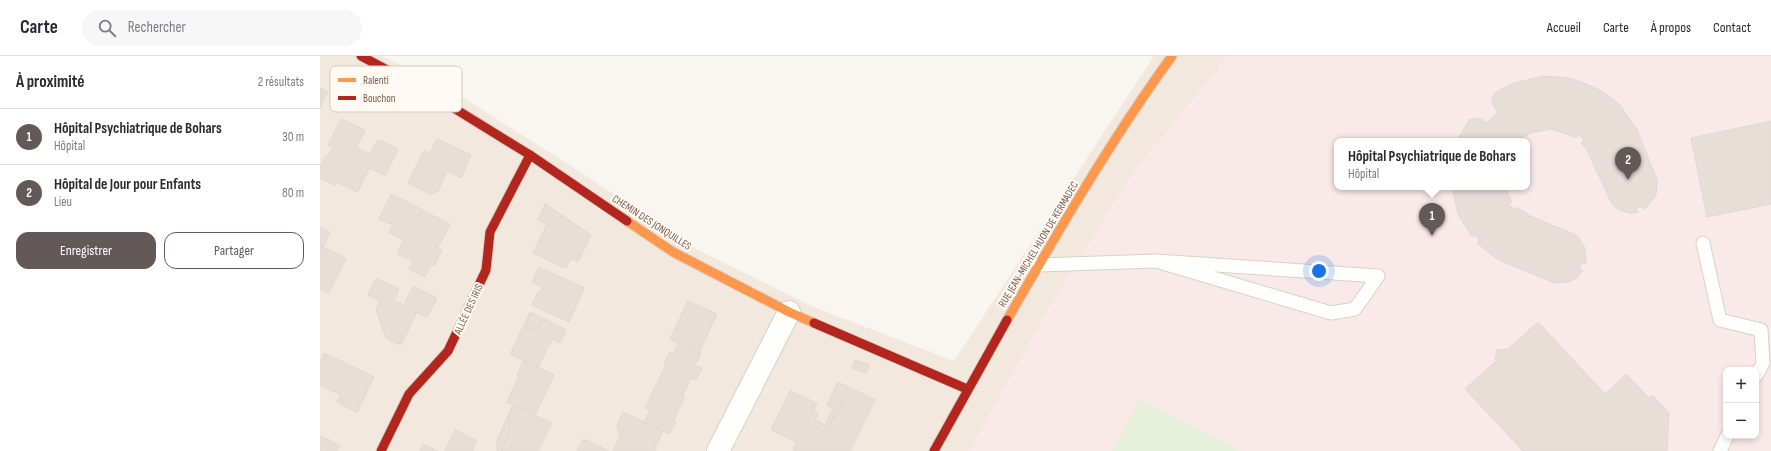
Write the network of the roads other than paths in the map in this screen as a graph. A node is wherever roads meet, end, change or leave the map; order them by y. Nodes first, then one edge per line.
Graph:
1 (361, 56) edge
2 (1172, 56) edge
3 (380, 66) edge
4 (460, 112) edge
5 (530, 155) junction
6 (1703, 243) dead end
7 (1156, 261) junction
8 (1039, 265) junction
9 (789, 312) junction
10 (1766, 329) edge
11 (1759, 370) edge
12 (967, 389) junction
13 (1726, 439) edge
14 (381, 451) edge
15 (718, 451) edge
16 (934, 451) edge
17 (1720, 451) edge

1 - 3 street, CHEMIN DES JONQUILLES
2 - 8 street, RUE JEAN-MICHEL HUON DE KERMADEC
4 - 5 street, CHEMIN DES JONQUILLES
5 - 9 street, CHEMIN DES JONQUILLES
5 - 14 street, ALLÉE DES IRIS
6 - 10 lane
7 - 7 lane
7 - 8 lane
8 - 12 street, RUE JEAN-MICHEL HUON DE KERMADEC
9 - 12 street, CHEMIN DES JONQUILLES
9 - 15 street
10 - 11 lane
12 - 16 street, RUE JEAN-MICHEL HUON DE KERMADEC
13 - 17 lane

